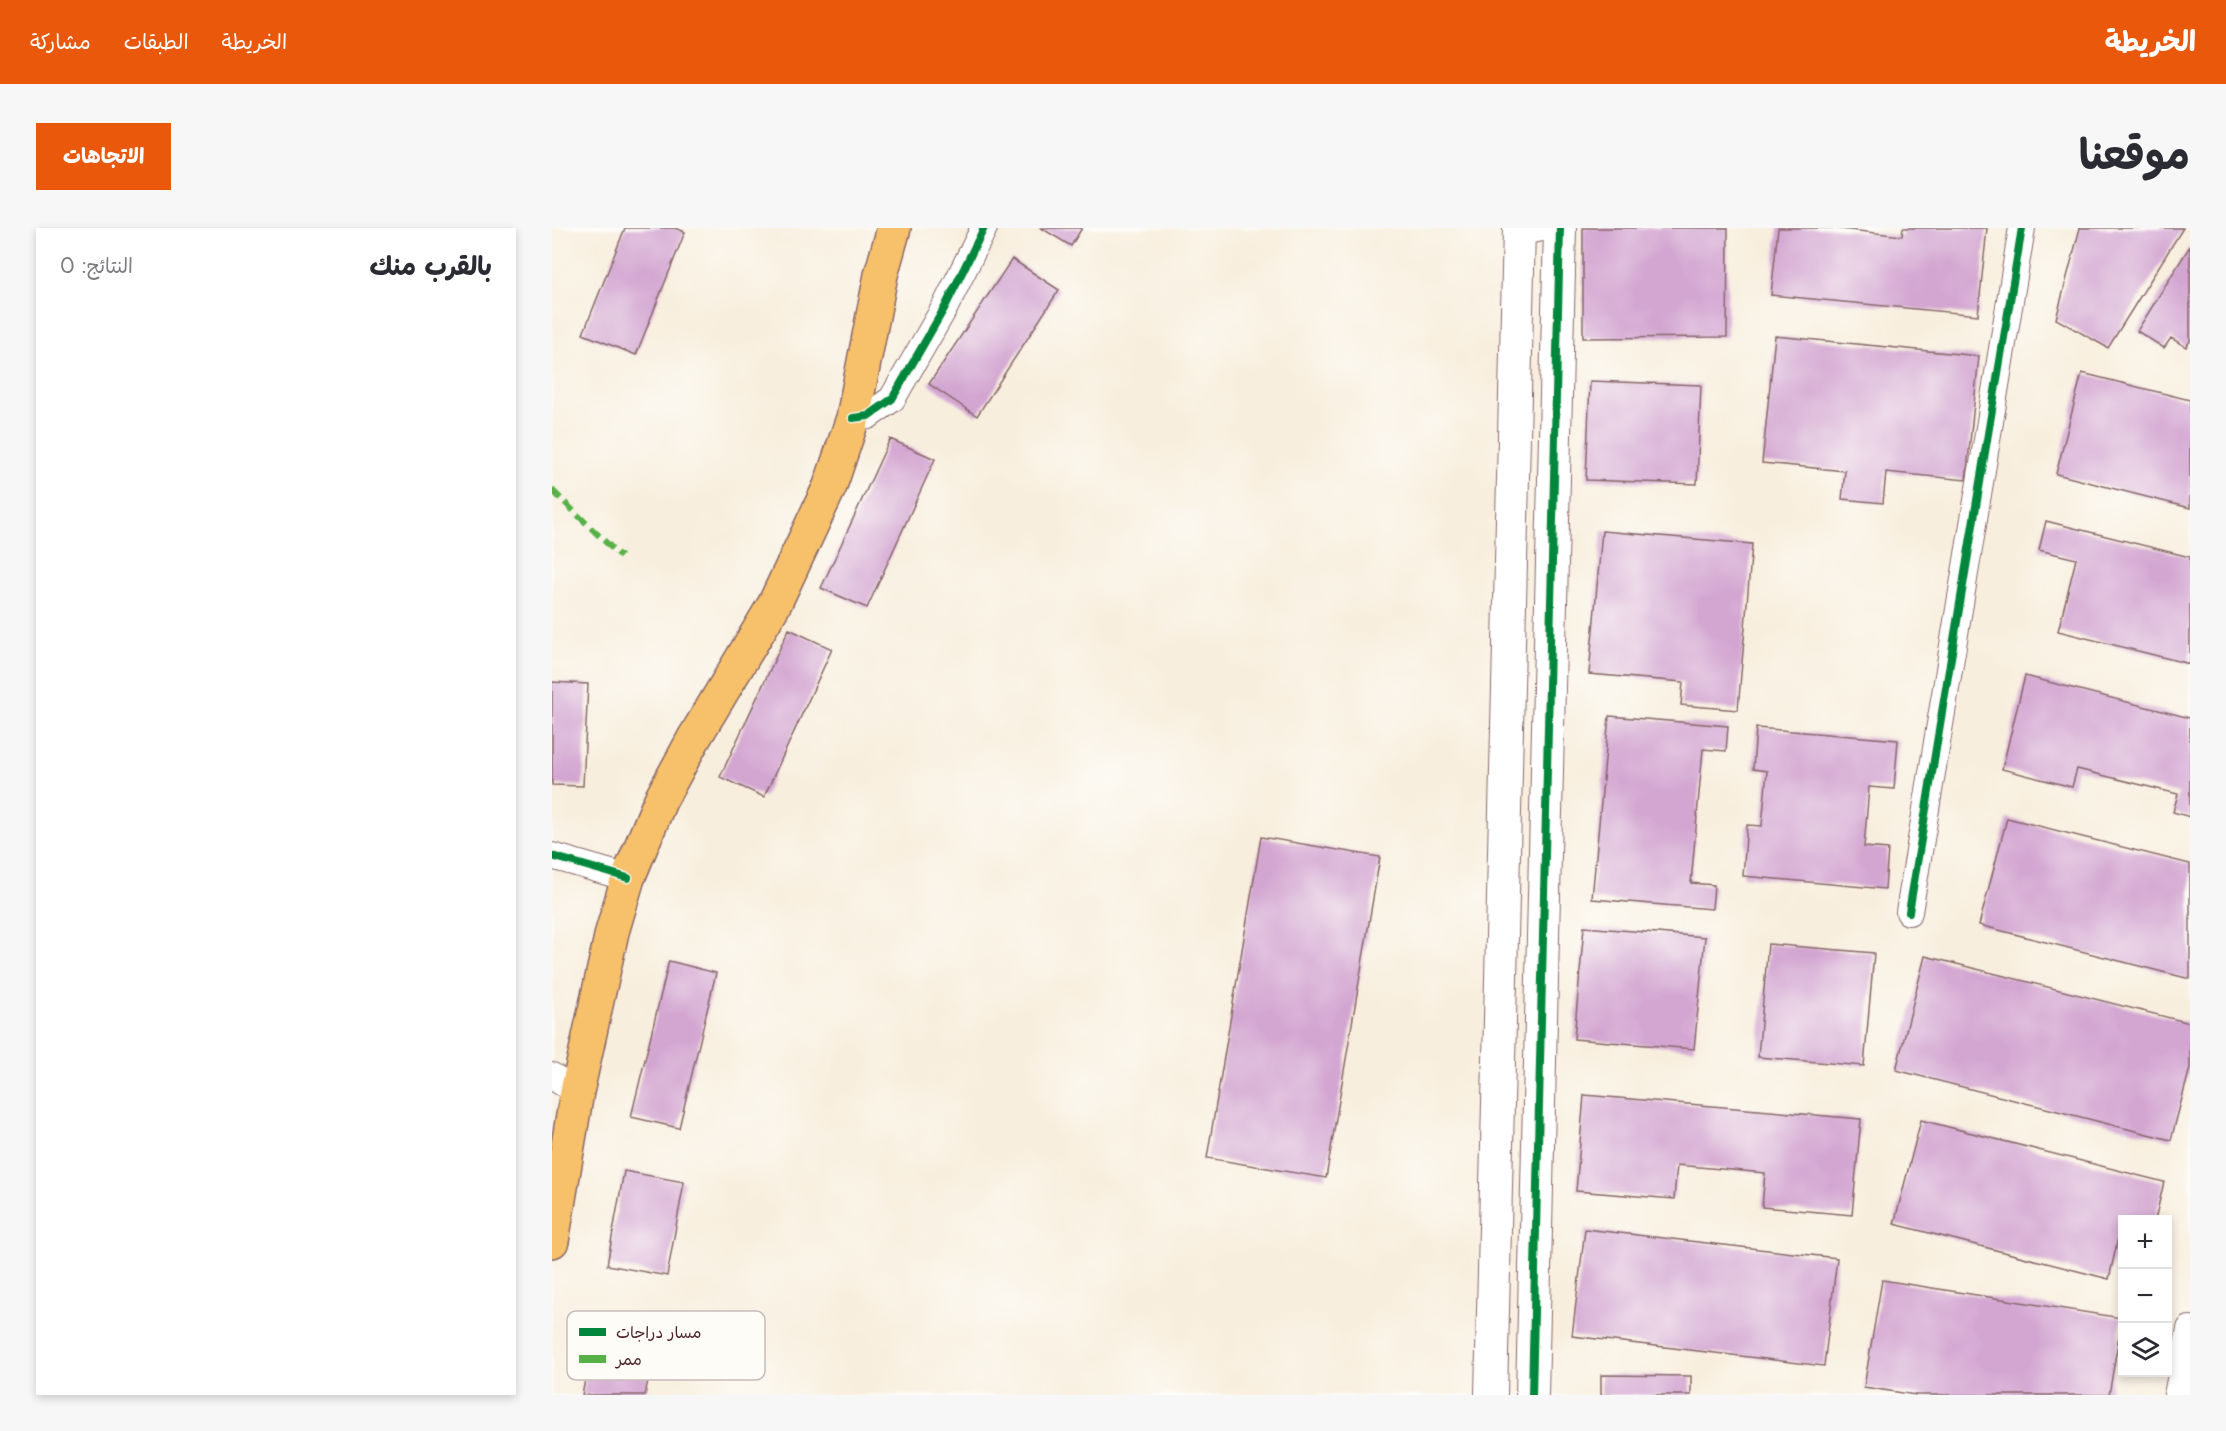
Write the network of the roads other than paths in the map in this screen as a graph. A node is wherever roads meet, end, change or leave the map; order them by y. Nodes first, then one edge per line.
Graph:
1 (894, 228) edge
2 (984, 228) edge
3 (1560, 228) edge
4 (2022, 228) edge
5 (1527, 229) edge
6 (853, 418) junction
7 (552, 856) edge
8 (628, 878) junction
9 (1909, 912) dead end
10 (565, 1084) edge
11 (553, 1226) edge
12 (2190, 1329) edge
13 (1491, 1395) edge
14 (1532, 1395) edge
15 (2177, 1395) edge

1 - 6 main road
2 - 6 street
3 - 14 street
4 - 9 street
5 - 13 street
6 - 8 main road
7 - 8 street
8 - 10 main road
10 - 11 main road
12 - 15 street

